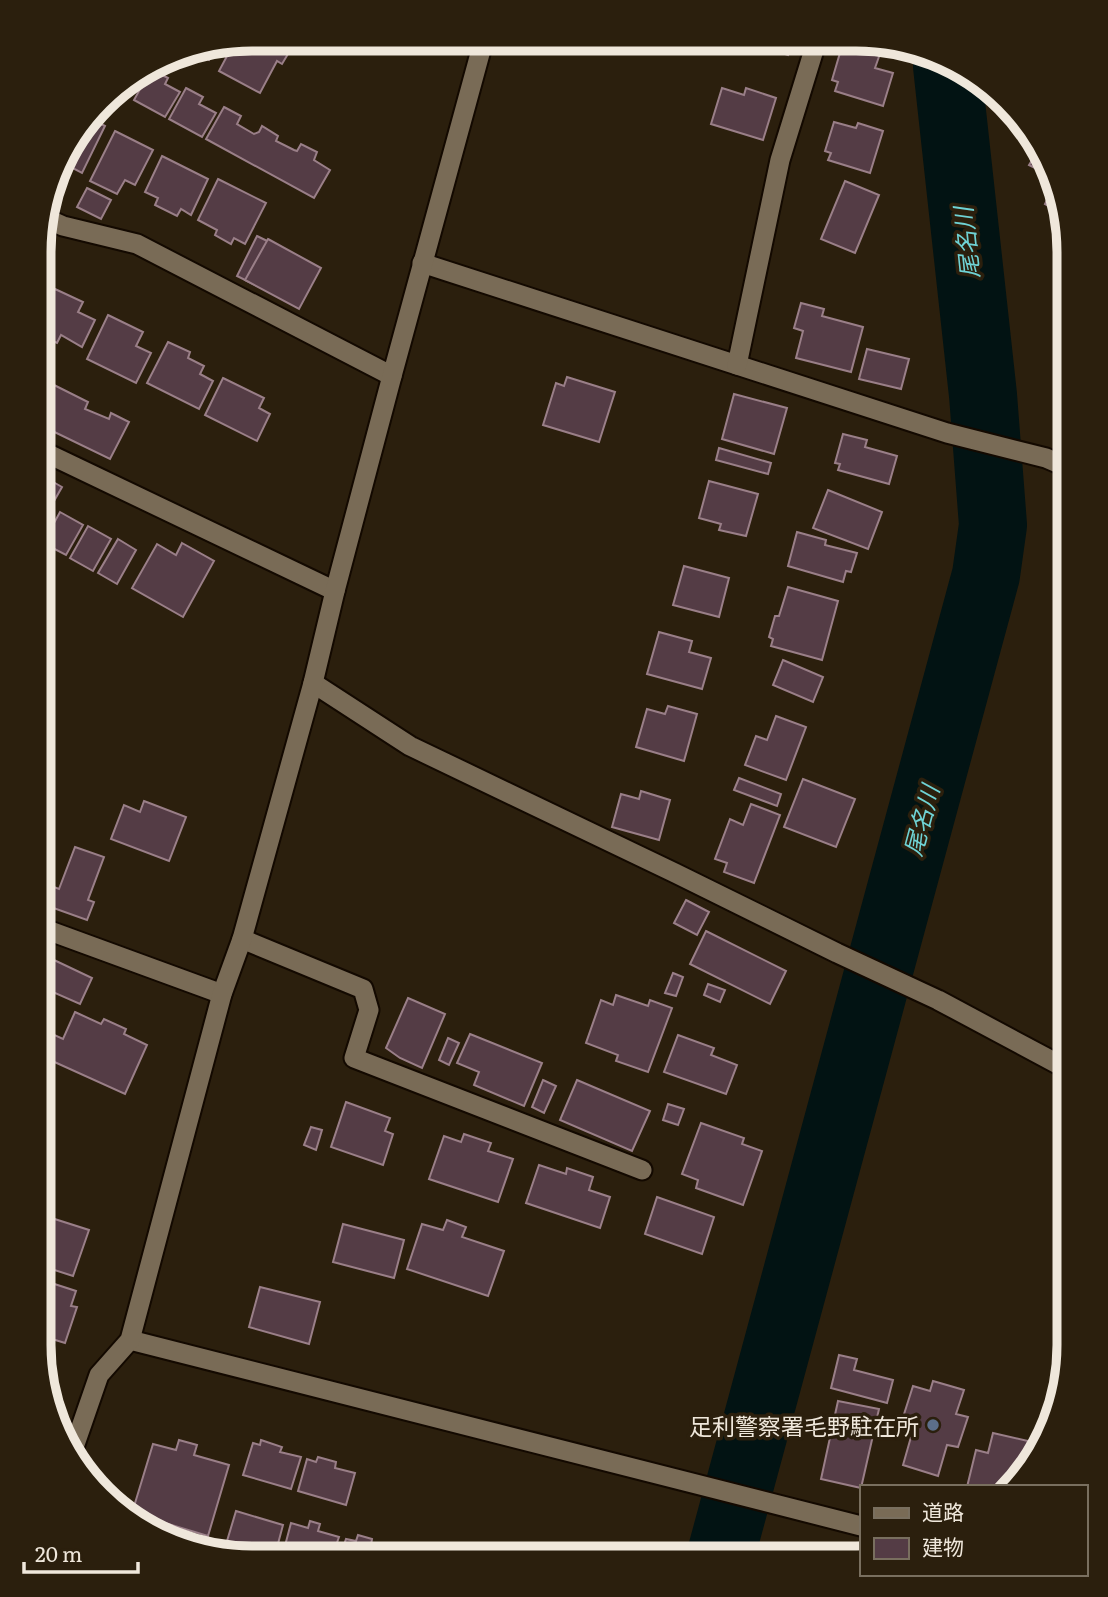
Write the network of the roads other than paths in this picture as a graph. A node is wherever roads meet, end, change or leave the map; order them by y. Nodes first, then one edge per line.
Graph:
1 (481, 51) edge
2 (814, 51) edge
3 (53, 221) edge
4 (422, 263) junction
5 (737, 365) junction
6 (392, 376) junction
7 (51, 455) edge
8 (1057, 463) edge
9 (335, 591) junction
10 (313, 683) junction
11 (51, 931) edge
12 (242, 939) junction
13 (222, 994) junction
14 (1057, 1063) edge
15 (642, 1170) dead end
16 (130, 1340) junction
17 (76, 1441) edge
18 (860, 1526) edge

1 - 4 street
2 - 5 street
3 - 6 street
4 - 5 street
4 - 6 street
5 - 8 street
6 - 9 street
7 - 9 street
9 - 10 street
10 - 12 street
10 - 14 street
11 - 13 street
12 - 13 street
12 - 15 street
13 - 16 street
16 - 17 street
16 - 18 street

